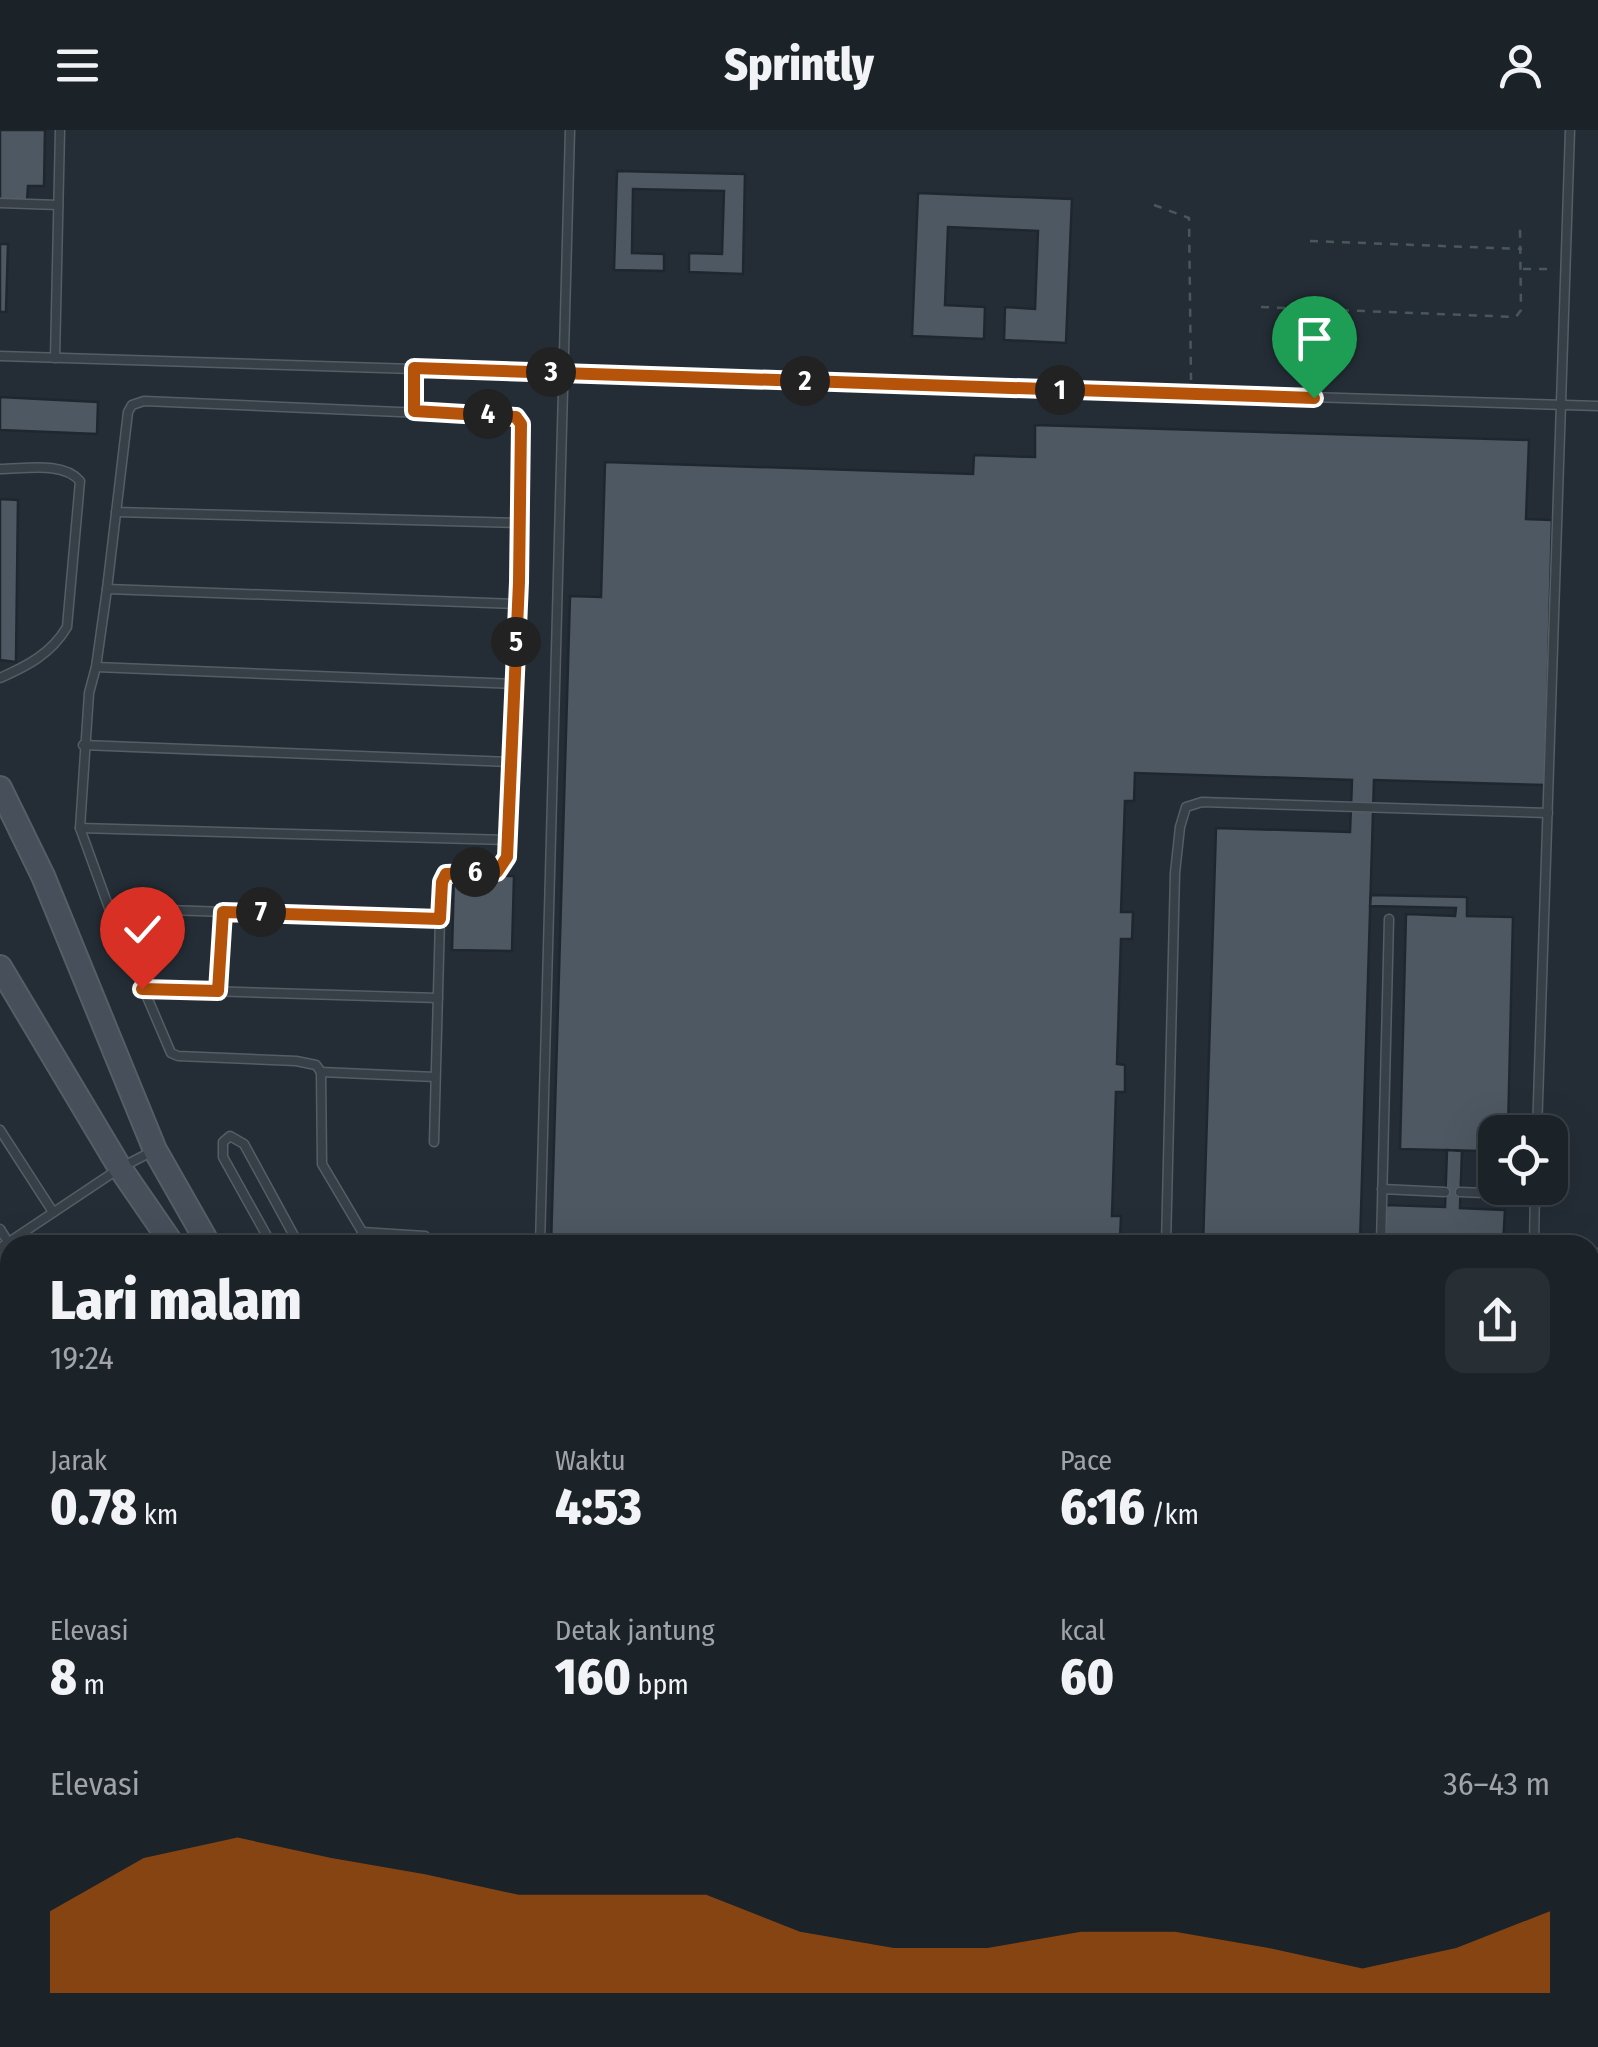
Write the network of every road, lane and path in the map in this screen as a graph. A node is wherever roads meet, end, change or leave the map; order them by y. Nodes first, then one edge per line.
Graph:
1 (60, 130) edge
2 (570, 130) edge
3 (1570, 130) edge
4 (0, 204) edge
5 (58, 205) junction
6 (1154, 205) dead end
7 (1520, 229) dead end
8 (1310, 240) dead end
9 (1522, 249) junction
10 (1522, 269) junction
11 (1564, 269) junction
12 (1261, 306) dead end
13 (0, 356) edge
14 (54, 358) junction
15 (414, 368) junction
16 (565, 372) junction
17 (1191, 395) junction
18 (1561, 404) junction
19 (1598, 406) edge
20 (414, 411) junction
21 (0, 469) edge
22 (116, 512) junction
23 (520, 523) junction
24 (107, 589) junction
25 (518, 604) junction
26 (96, 667) junction
27 (0, 678) edge
28 (515, 684) junction
29 (83, 745) junction
30 (511, 762) junction
31 (0, 788) edge
32 (1548, 813) junction
33 (80, 828) junction
34 (508, 840) junction
35 (109, 908) junction
36 (223, 912) junction
37 (440, 919) junction
38 (1390, 919) dead end
39 (0, 967) edge
40 (142, 989) junction
41 (218, 991) junction
42 (438, 998) junction
43 (320, 1072) junction
44 (436, 1077) junction
45 (1538, 1115) edge
46 (0, 1130) edge
47 (434, 1142) dead end
48 (155, 1150) junction
49 (120, 1168) junction
50 (1382, 1189) junction
51 (1445, 1192) dead end
52 (1460, 1192) dead end
53 (1478, 1192) edge
54 (1535, 1205) edge
55 (54, 1212) junction
56 (362, 1232) junction
57 (19, 1235) edge
58 (165, 1235) edge
59 (203, 1235) edge
60 (266, 1235) edge
61 (293, 1235) edge
62 (364, 1235) edge
63 (410, 1235) edge
64 (540, 1235) edge
65 (1166, 1235) edge
66 (1381, 1235) edge
67 (1534, 1235) edge

1 - 5 lane
2 - 16 lane
3 - 11 lane
4 - 5 lane
5 - 14 lane
6 - 17 path
7 - 9 path
8 - 9 path
9 - 10 path
10 - 11 path
10 - 12 path
11 - 18 lane
13 - 14 lane
14 - 15 lane
15 - 16 lane
15 - 20 lane
16 - 17 lane
16 - 64 lane
17 - 18 lane
18 - 19 lane
18 - 32 lane
20 - 22 lane
20 - 23 lane
21 - 27 lane
22 - 23 lane
22 - 24 lane
23 - 25 lane
24 - 25 lane
24 - 26 lane
25 - 28 lane
26 - 28 lane
26 - 29 lane
28 - 30 lane
29 - 30 lane
29 - 33 lane
30 - 34 lane
31 - 48 street
32 - 45 lane
32 - 65 lane
33 - 34 lane
33 - 35 lane
34 - 37 lane
35 - 36 lane
35 - 40 lane
36 - 37 lane
36 - 41 lane
37 - 42 lane
38 - 50 lane
39 - 49 street
40 - 41 lane
40 - 43 lane
41 - 42 lane
42 - 44 lane
43 - 44 lane
43 - 56 lane
44 - 47 lane
46 - 55 lane
48 - 49 lane
48 - 59 street
49 - 55 lane
49 - 58 street
50 - 51 lane
50 - 66 lane
52 - 53 lane
54 - 67 lane
55 - 57 lane
56 - 62 lane
56 - 63 lane
60 - 61 lane

